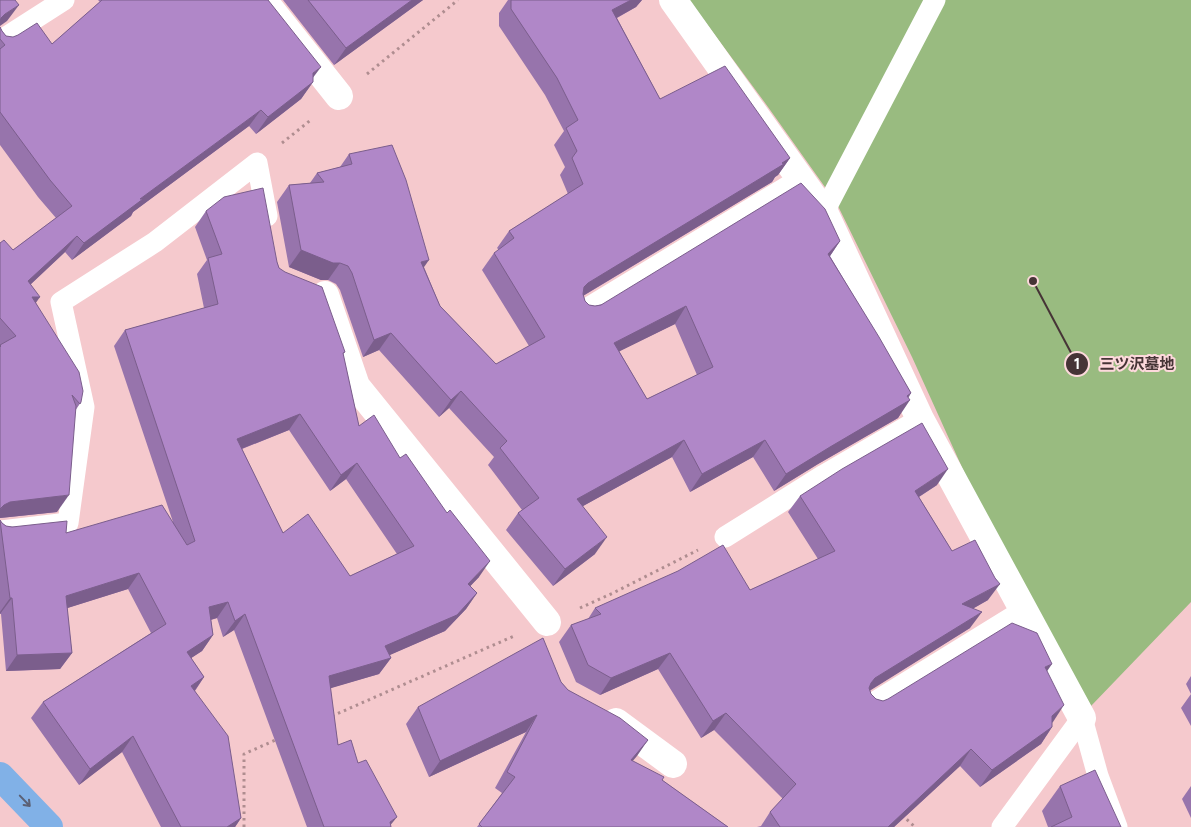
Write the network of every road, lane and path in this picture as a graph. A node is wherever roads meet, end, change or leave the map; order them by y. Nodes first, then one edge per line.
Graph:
1 (64, 0) edge
2 (263, 0) edge
3 (673, 0) edge
4 (935, 0) edge
5 (0, 41) edge
6 (338, 96) dead end
7 (800, 179) junction
8 (824, 212) junction
9 (271, 238) edge
10 (318, 292) edge
11 (583, 311) edge
12 (920, 419) junction
13 (0, 531) edge
14 (725, 537) joint
15 (1024, 610) junction
16 (542, 631) junction
17 (870, 705) edge
18 (595, 710) edge
19 (326, 718) edge
20 (1082, 718) junction
21 (281, 738) dead end
22 (673, 764) dead end
23 (0, 776) edge
24 (902, 814) edge
25 (49, 827) edge
26 (244, 827) edge
27 (915, 827) edge
28 (1002, 827) edge
29 (1117, 827) edge

1 - 5 lane
2 - 6 street
3 - 7 street
4 - 8 lane
7 - 8 street
7 - 11 lane
8 - 12 street
9 - 13 lane
10 - 16 street
12 - 14 lane
12 - 15 street
14 - 16 path
15 - 17 lane
15 - 20 street
16 - 19 path
18 - 22 street
20 - 28 lane
20 - 29 lane
21 - 26 path
23 -> 25 highway
24 - 27 path

